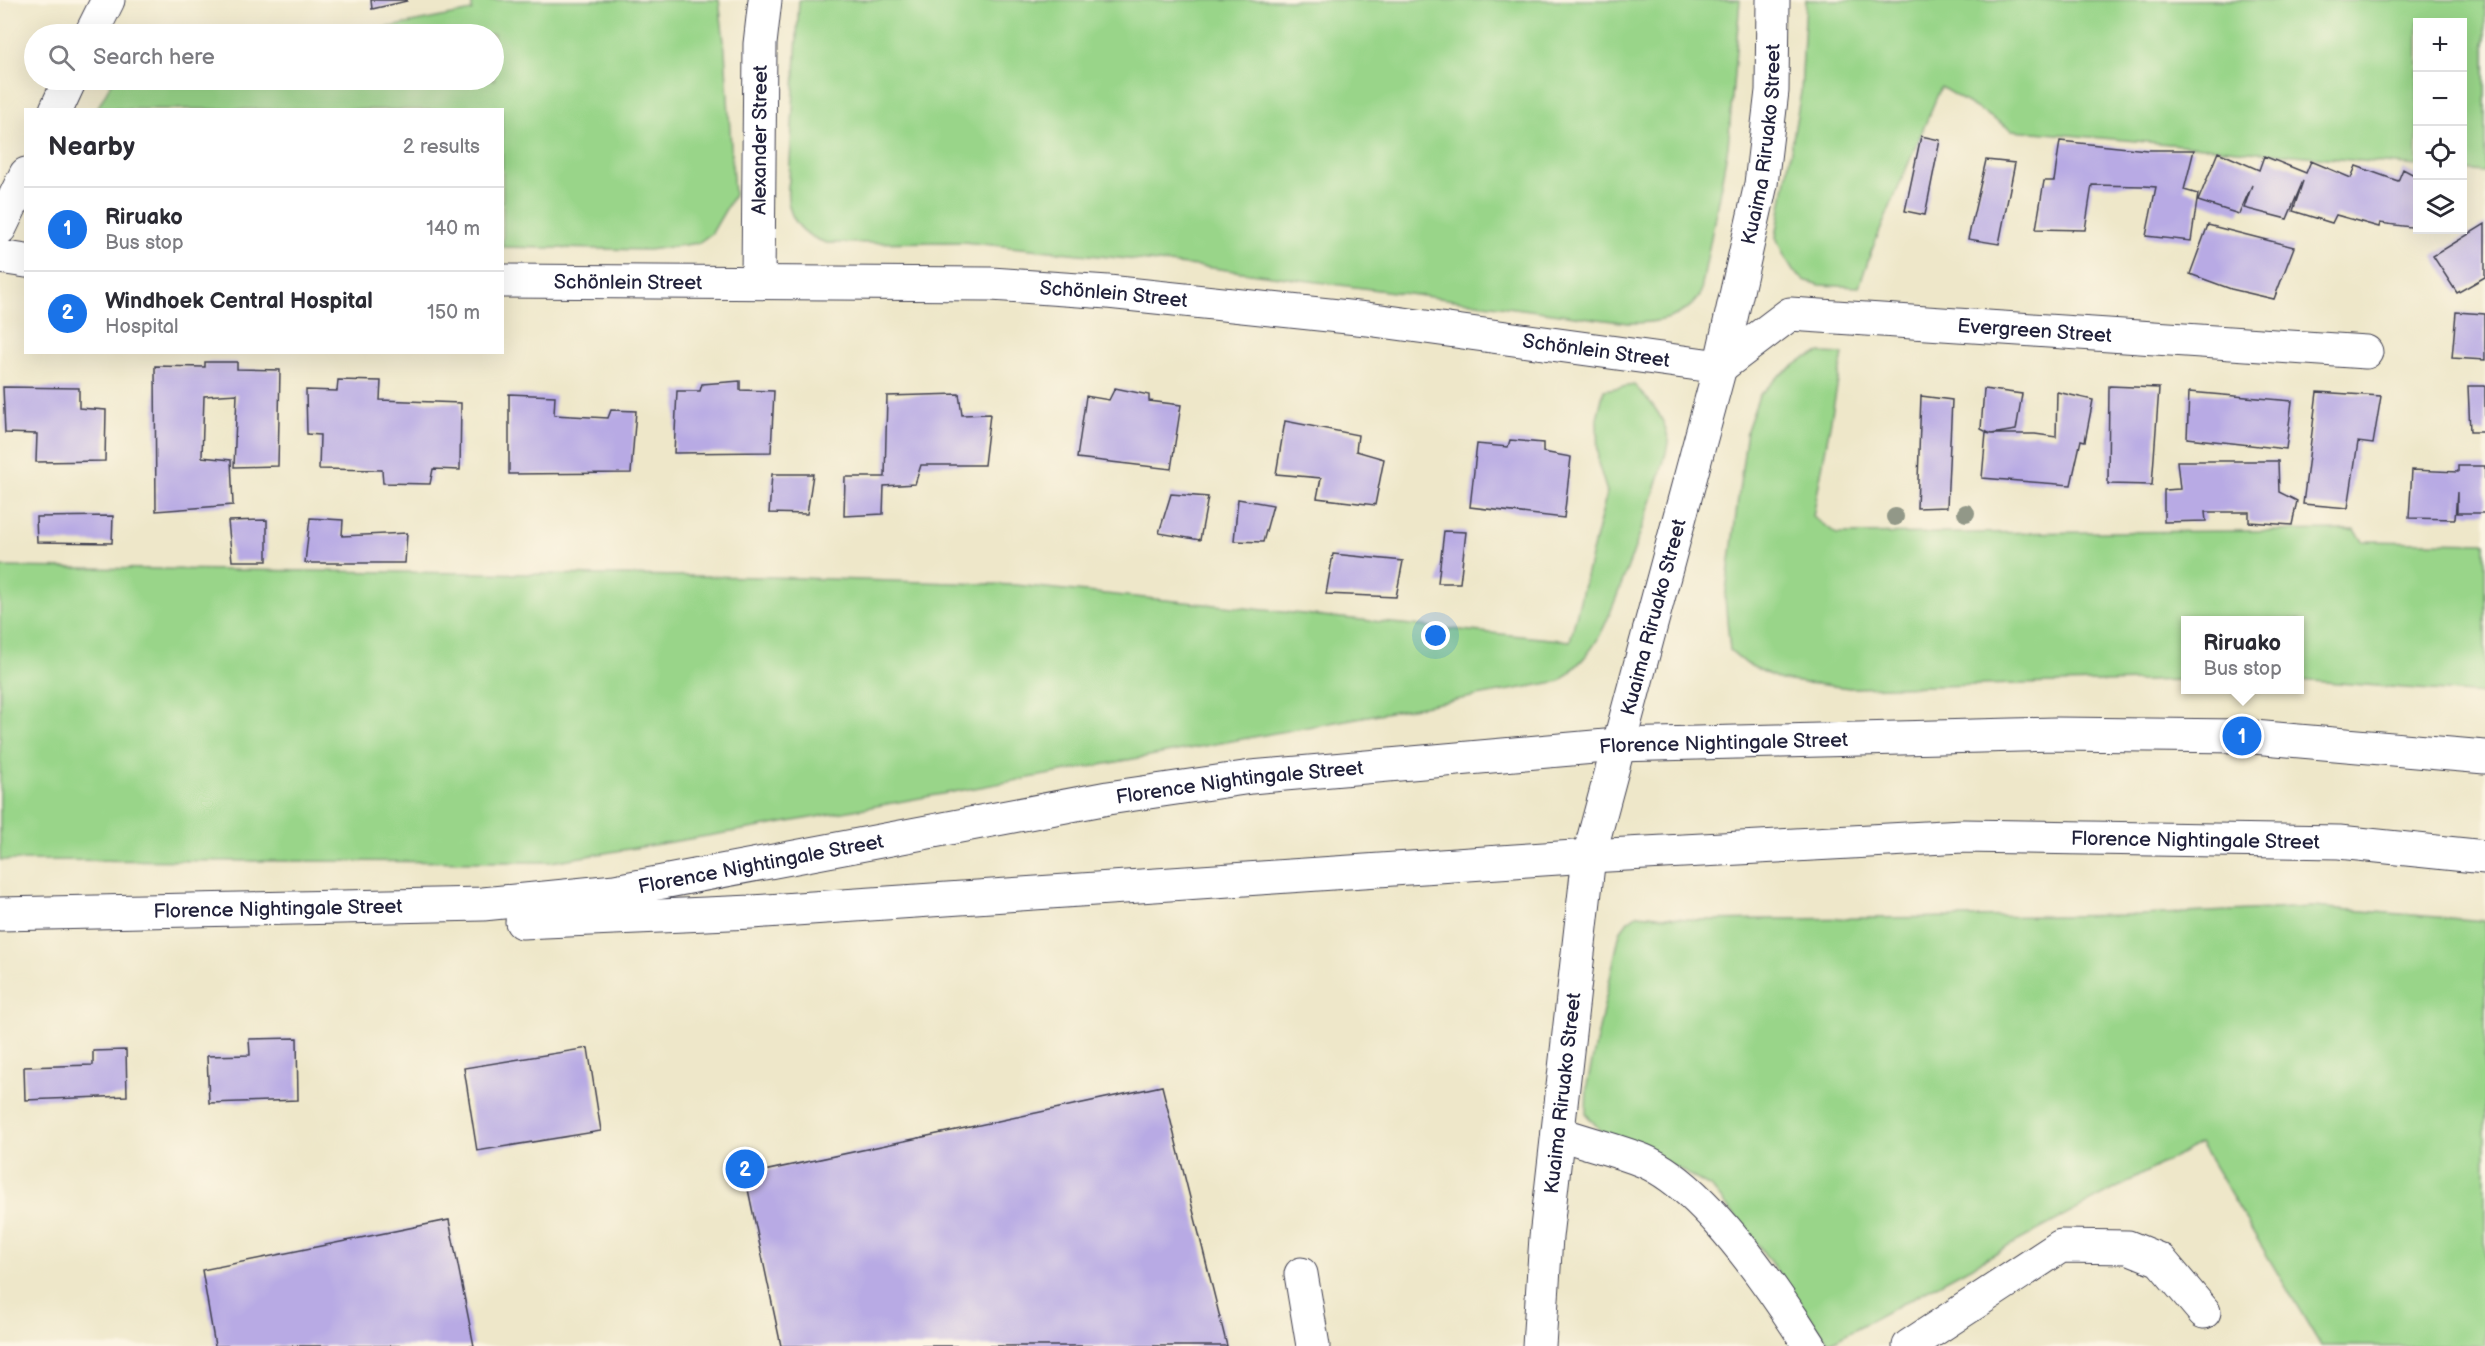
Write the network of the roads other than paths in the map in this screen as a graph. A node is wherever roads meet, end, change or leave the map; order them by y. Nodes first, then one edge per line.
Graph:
1 (108, 0) edge
2 (765, 0) edge
3 (1773, 0) edge
4 (96, 24) edge
5 (65, 90) edge
6 (57, 108) edge
7 (24, 178) edge
8 (0, 228) edge
9 (0, 257) edge
10 (24, 261) edge
11 (504, 281) edge
12 (758, 281) junction
13 (2366, 352) dead end
14 (1720, 367) junction
15 (1617, 745) junction
16 (2485, 757) edge
17 (1589, 856) junction
18 (2485, 857) edge
19 (0, 914) edge
20 (0, 935) edge
21 (1558, 1133) junction
22 (1301, 1274) dead end
23 (2204, 1312) dead end
24 (1313, 1346) edge
25 (1539, 1346) edge
26 (1810, 1346) edge
27 (1909, 1346) edge

1 - 4 main road
2 - 12 main road, Alexander Street
3 - 14 main road, Kuaima Riruako Street
5 - 6 main road
7 - 8 main road
9 - 10 main road
11 - 12 main road, Schönlein Street
12 - 14 main road, Schönlein Street
13 - 14 main road, Evergreen Street
14 - 15 main road, Kuaima Riruako Street
15 - 16 main road, Florence Nightingale Street
15 - 17 main road, Kuaima Riruako Street
15 - 19 main road, Florence Nightingale Street
17 - 18 main road, Florence Nightingale Street
17 - 20 main road, Florence Nightingale Street
17 - 21 main road, Kuaima Riruako Street
21 - 25 main road, Kuaima Riruako Street
21 - 26 main road
22 - 24 main road
23 - 27 main road

